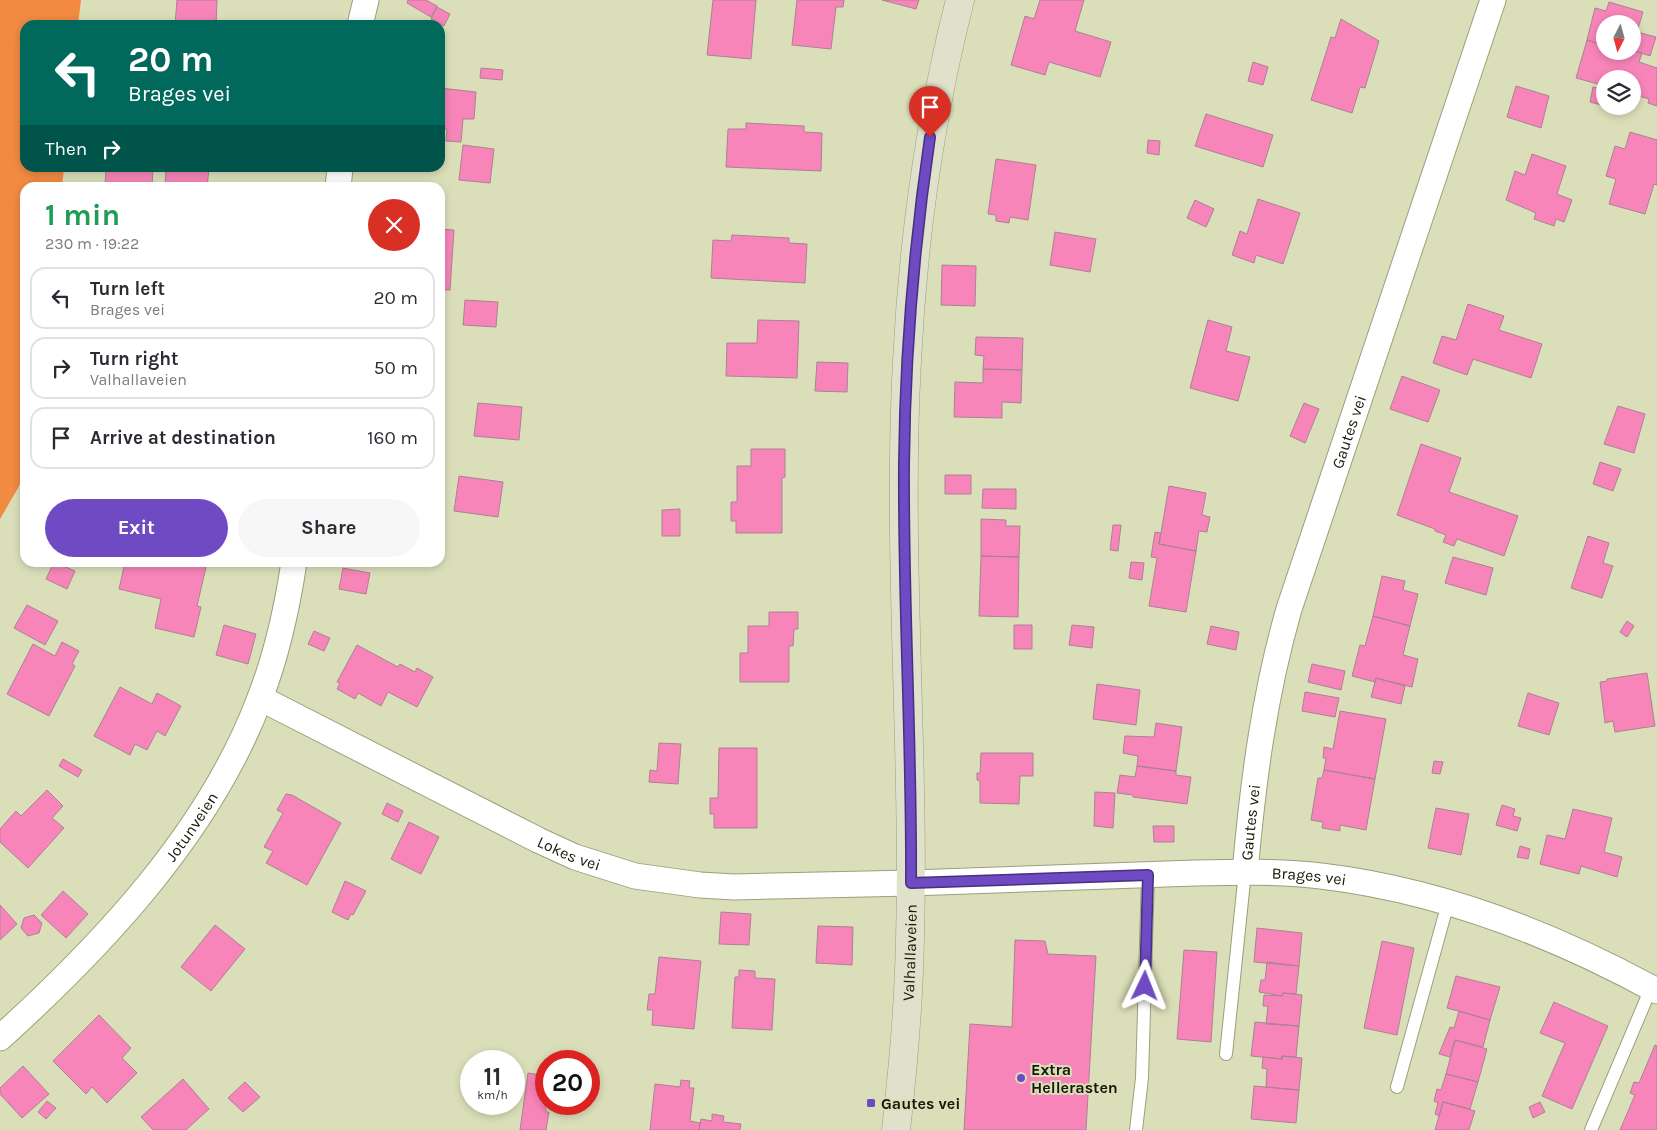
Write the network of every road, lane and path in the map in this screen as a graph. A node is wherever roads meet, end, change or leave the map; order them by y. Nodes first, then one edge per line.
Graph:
1 (366, 0) edge
2 (960, 0) edge
3 (1493, 0) edge
4 (361, 20) edge
5 (293, 567) edge
6 (260, 698) junction
7 (1245, 872) junction
8 (1148, 875) junction
9 (911, 883) junction
10 (1448, 903) junction
11 (1655, 984) edge
12 (0, 1038) edge
13 (1226, 1054) dead end
14 (1397, 1087) dead end
15 (896, 1130) edge
16 (1136, 1130) edge
17 (1590, 1130) edge

1 - 4 street
2 - 9 street, Valhallaveien
3 - 7 street, Gautes vei
5 - 6 street, Jotunveien
6 - 9 street, Lokes vei
6 - 12 street, Jotunveien
7 - 8 street, Brages vei
7 - 10 street, Brages vei
7 - 13 lane
8 - 9 street, Brages vei
8 - 16 lane
9 - 15 street, Valhallaveien
10 - 11 street, Brages vei
10 - 14 lane
11 - 17 lane

